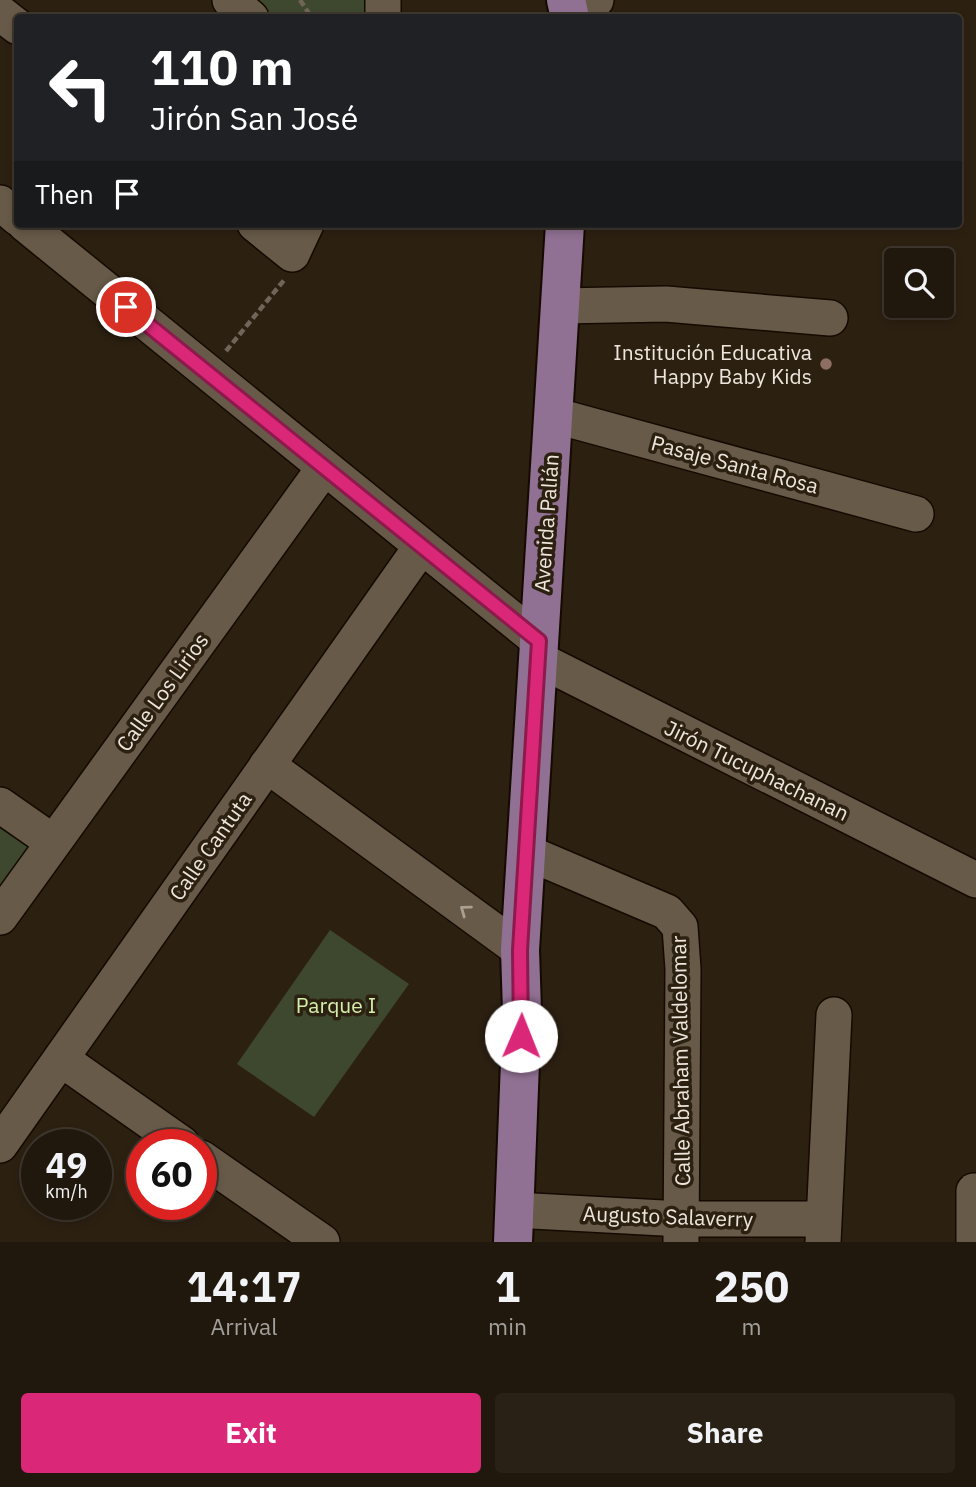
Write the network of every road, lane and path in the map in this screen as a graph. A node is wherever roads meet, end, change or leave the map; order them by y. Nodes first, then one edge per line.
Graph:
1 (230, 0) edge
2 (0, 13) edge
3 (246, 14) edge
4 (14, 24) edge
5 (0, 203) edge
6 (14, 215) edge
7 (30, 228) edge
8 (267, 228) edge
9 (565, 228) edge
10 (299, 239) edge
11 (560, 306) junction
12 (830, 318) dead end
13 (207, 373) junction
14 (553, 415) junction
15 (324, 468) junction
16 (916, 514) dead end
17 (421, 547) junction
18 (538, 650) junction
19 (268, 765) junction
20 (0, 805) edge
21 (53, 842) junction
22 (526, 852) junction
23 (971, 869) edge
24 (0, 917) edge
25 (520, 950) junction
26 (834, 1014) dead end
27 (61, 1059) junction
28 (161, 1129) edge
29 (0, 1145) edge
30 (217, 1169) edge
31 (974, 1191) dead end
32 (513, 1226) edge
33 (682, 1230) edge
34 (822, 1231) edge
35 (322, 1242) edge
36 (974, 1242) edge

1 - 3 street
2 - 4 street
5 - 6 street
7 - 13 street, Jirón Tucuphachanan
8 - 10 street
9 - 11 main road, Avenida Palián
10 - 13 path
11 - 12 street
11 - 14 main road, Avenida Palián
13 - 15 street, Jirón Tucuphachanan
14 - 16 street, Pasaje Santa Rosa
14 - 18 main road, Avenida Palián
15 - 17 street, Jirón Tucuphachanan
15 - 21 street, Calle Los Lirios
17 - 18 street, Jirón Tucuphachanan
17 - 19 street, Calle Cantuta
18 - 22 main road, Avenida Palián
18 - 23 street, Jirón Tucuphachanan
25 -> 19 street
19 - 27 street, Calle Cantuta
20 - 21 street
21 - 24 street, Calle Los Lirios
22 - 25 main road, Avenida Palián
22 - 33 street, Calle Abraham Valdelomar
25 - 32 main road, Avenida Palián
26 - 34 street
27 - 28 street
27 - 29 street, Calle Cantuta
30 - 35 street
31 - 36 street
32 - 33 street, Augusto Salaverry
33 - 34 street, Augusto Salaverry

